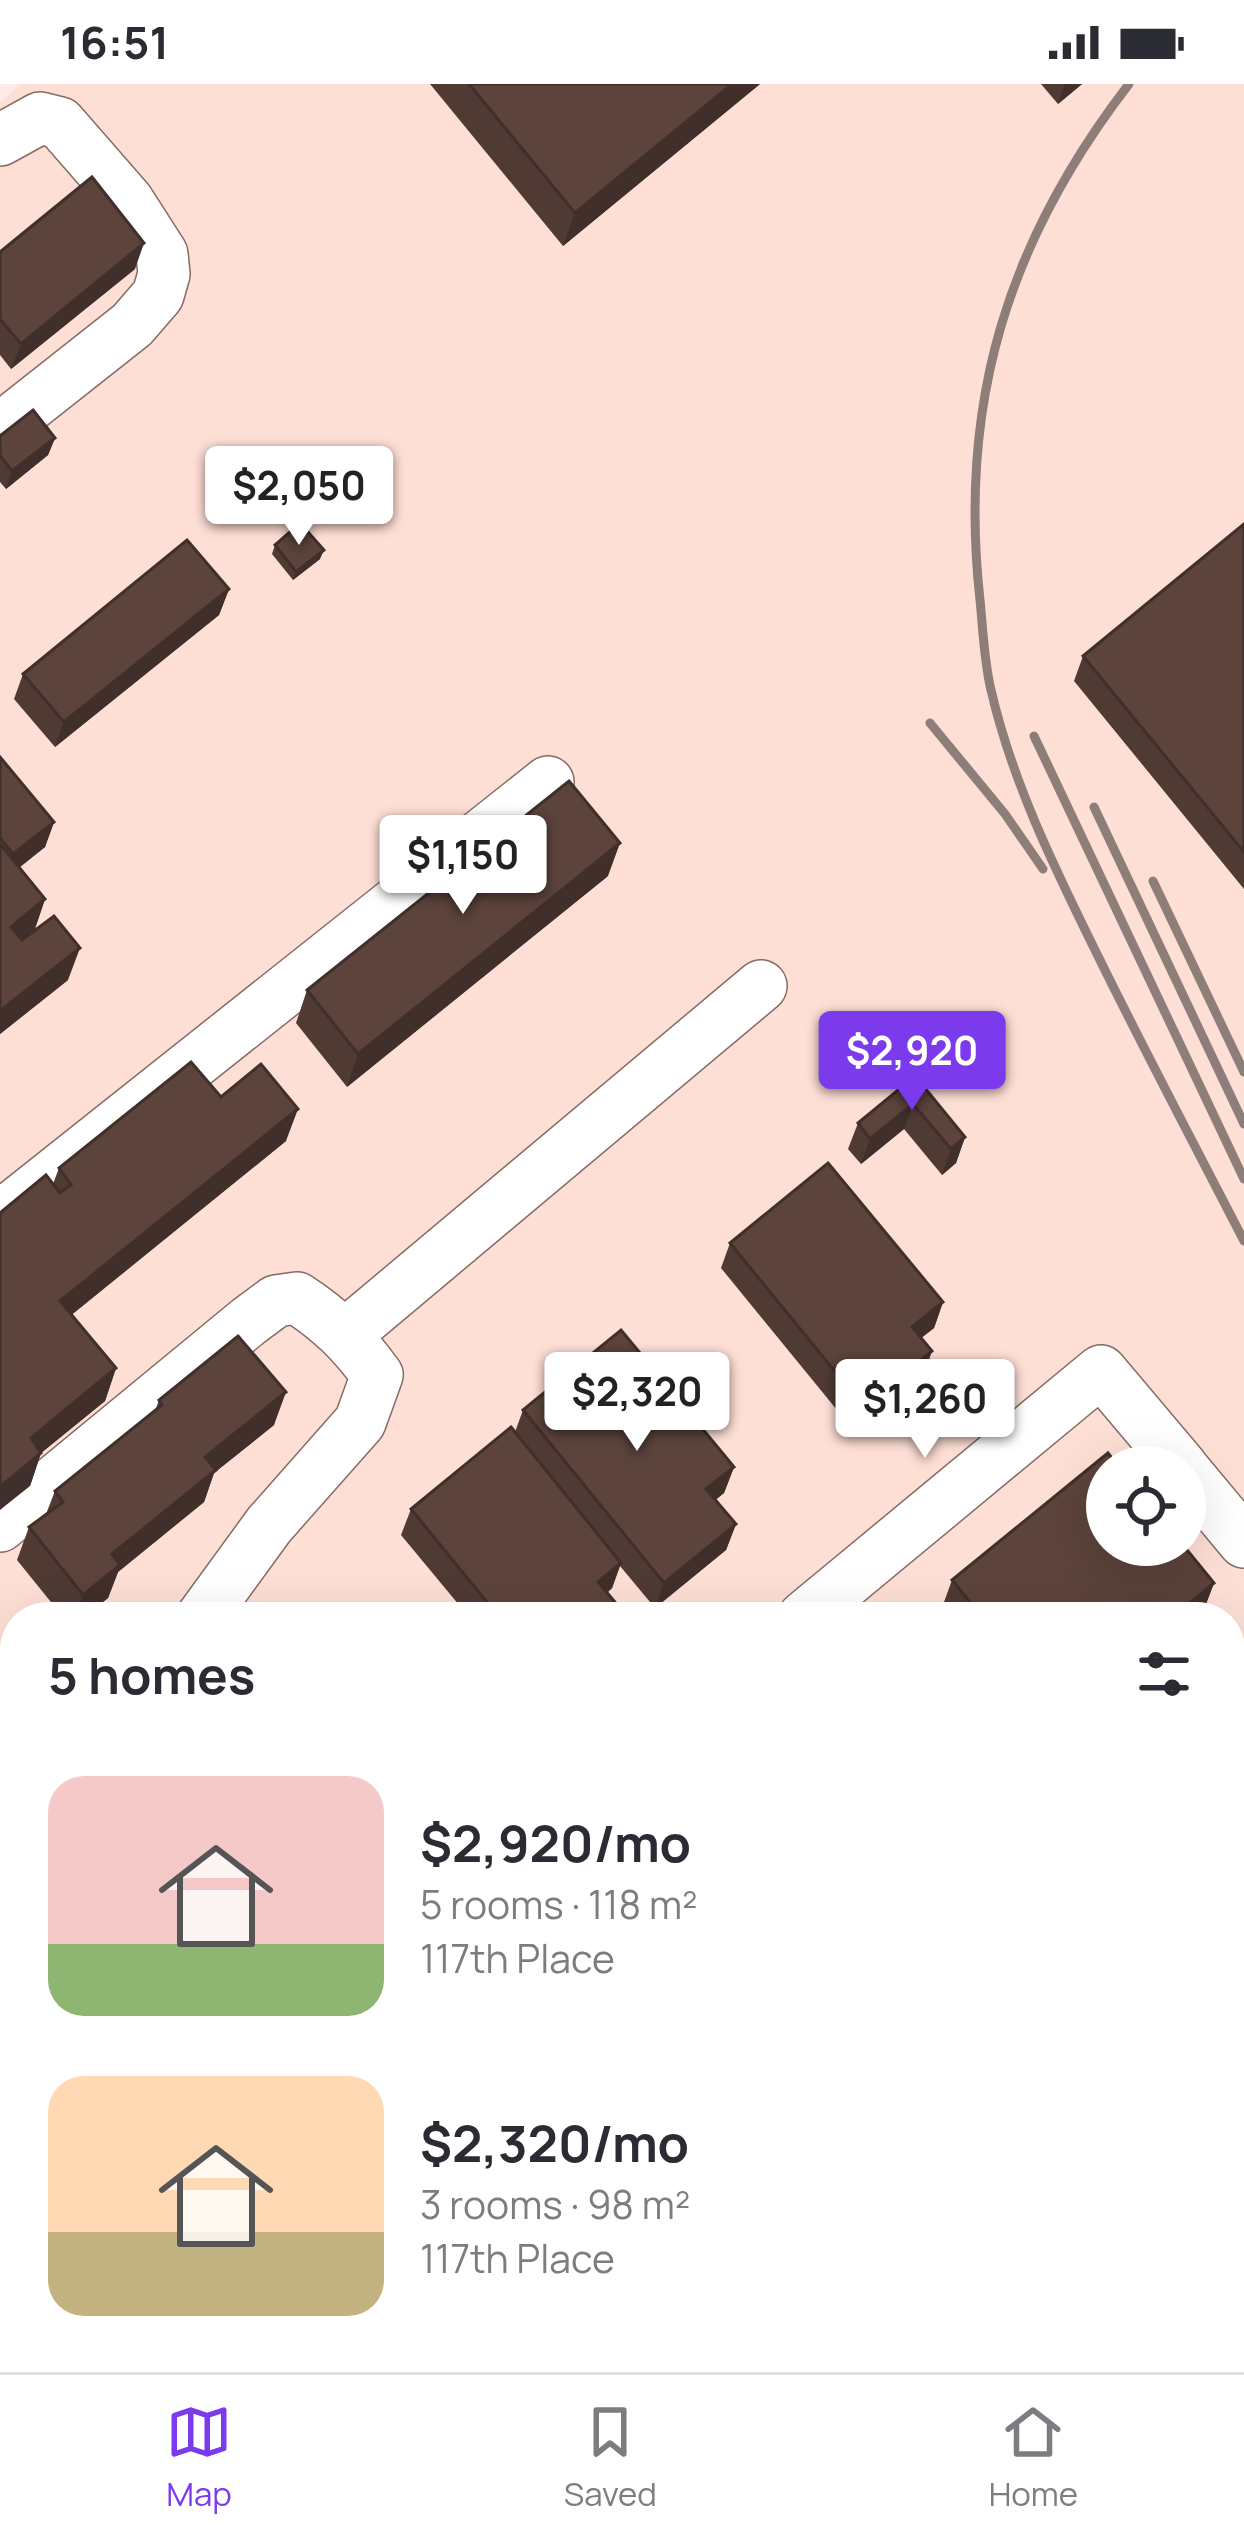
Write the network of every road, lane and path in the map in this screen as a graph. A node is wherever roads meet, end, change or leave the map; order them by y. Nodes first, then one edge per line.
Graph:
1 (1, 139) edge
2 (6, 413) edge
3 (548, 782) dead end
4 (761, 986) dead end
5 (0, 1217) edge
6 (345, 1335) junction
7 (1164, 1446) edge
8 (1206, 1497) edge
9 (0, 1526) edge
10 (1244, 1542) edge
11 (213, 1602) edge
12 (822, 1602) edge

1 - 2 street
3 - 5 street
4 - 6 street
6 - 9 street
6 - 11 street
7 - 12 street
8 - 10 street

